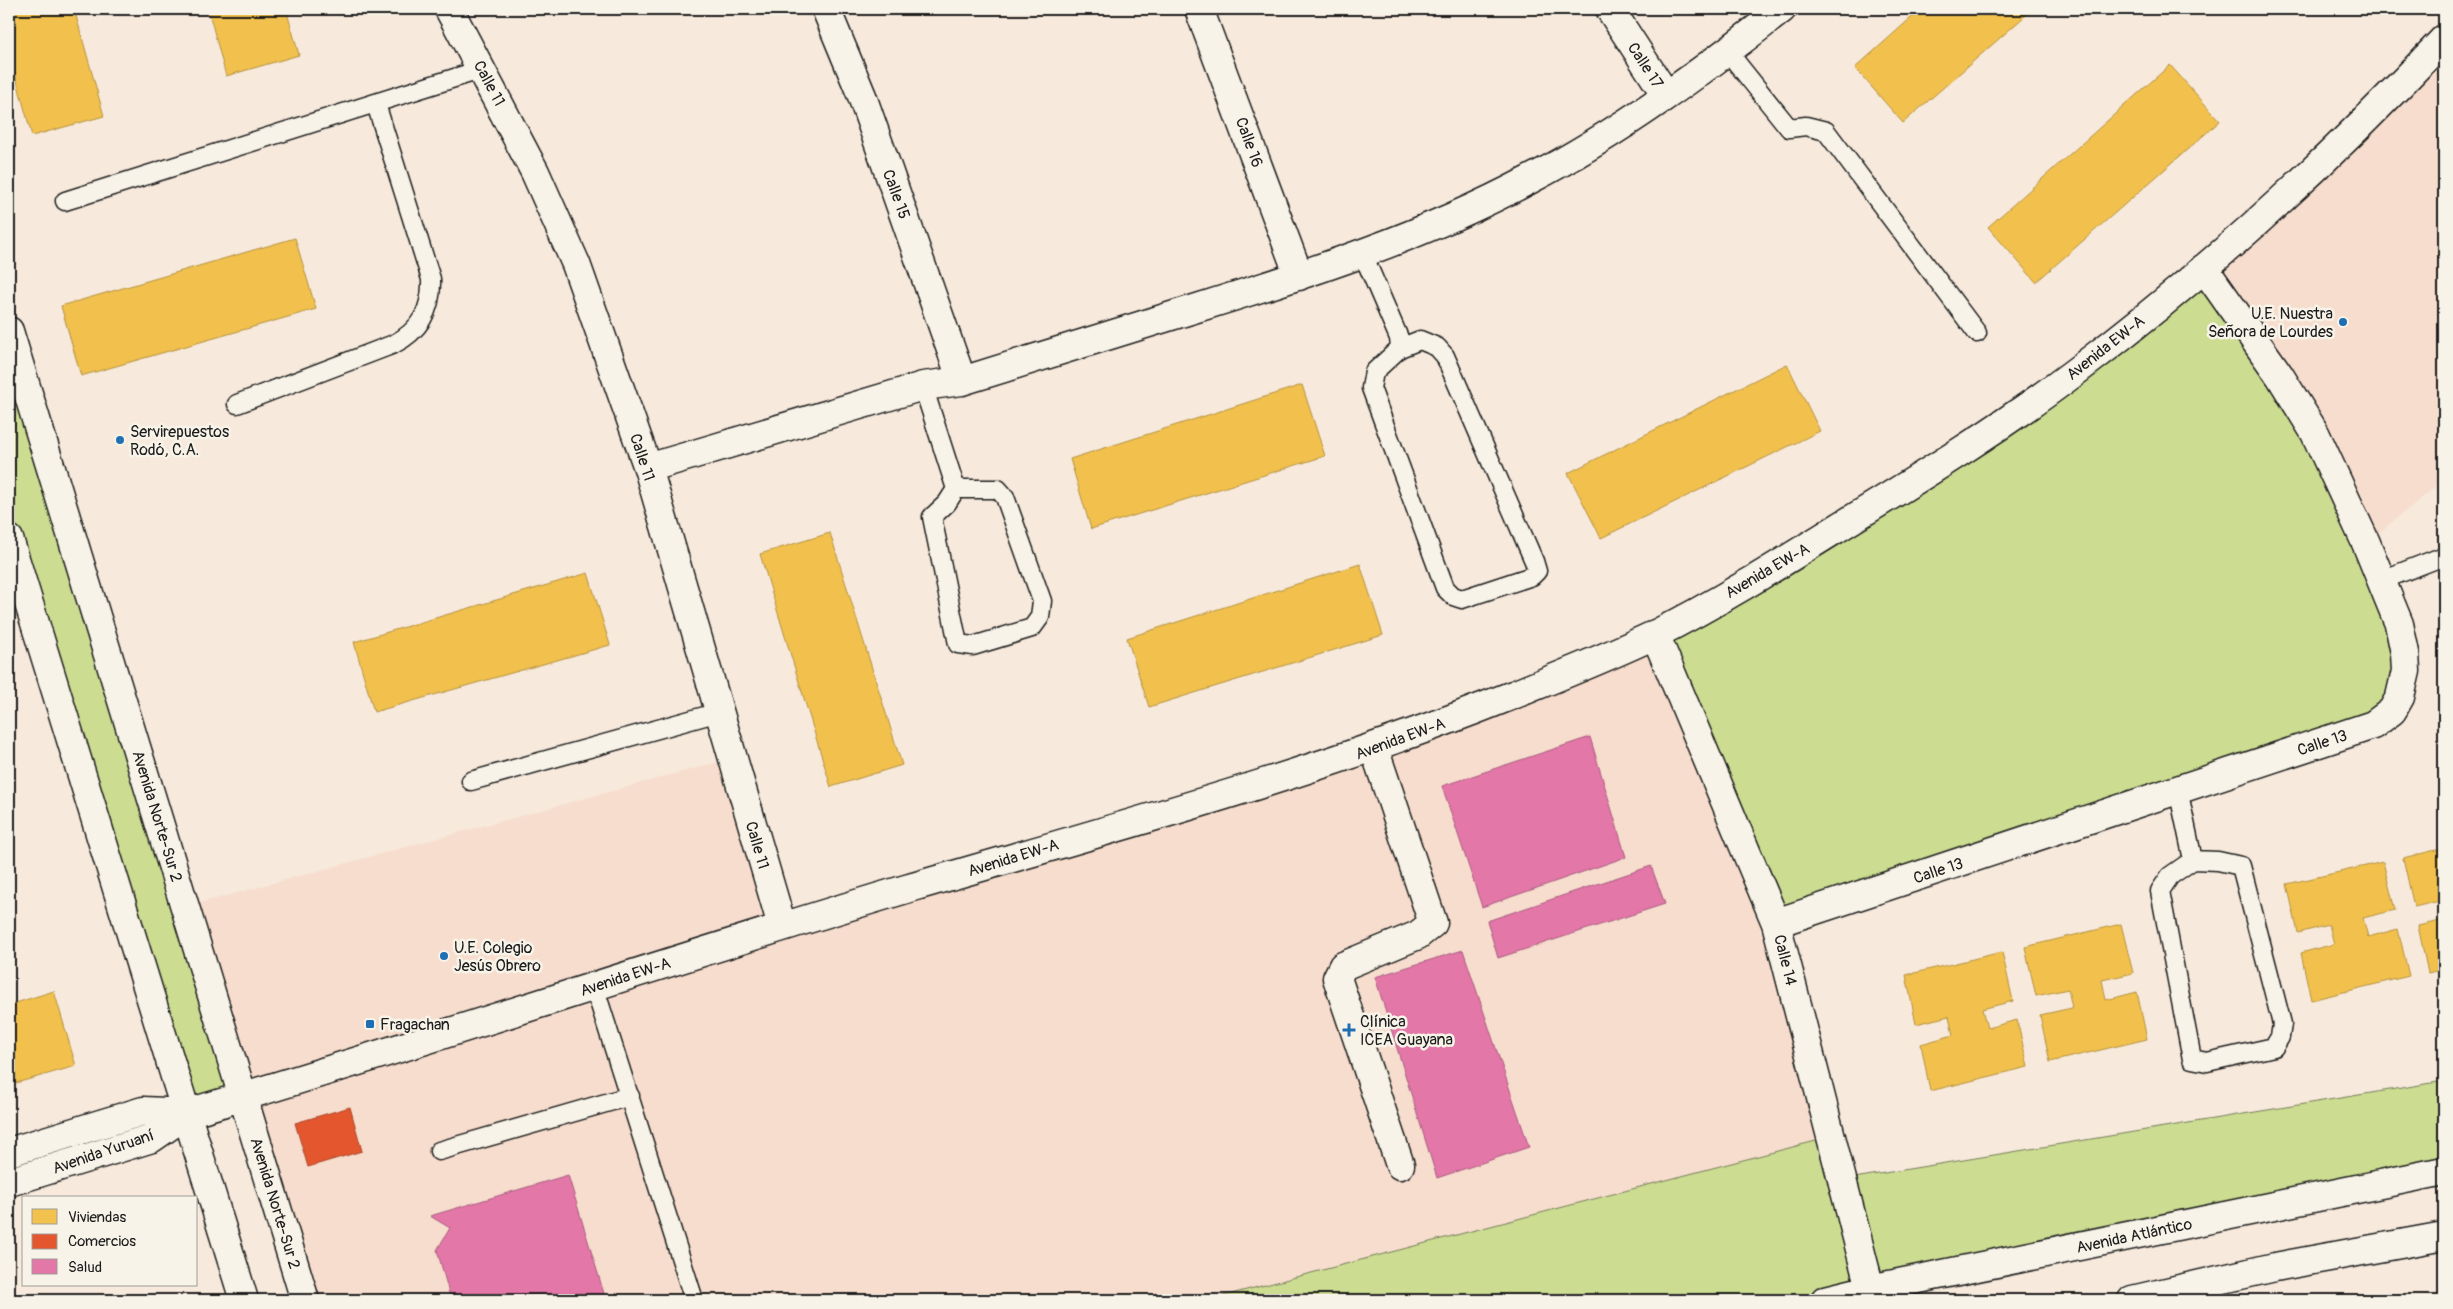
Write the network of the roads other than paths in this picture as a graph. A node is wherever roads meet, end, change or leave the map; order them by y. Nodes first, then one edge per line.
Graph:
1 (449, 9) edge
2 (826, 9) edge
3 (1199, 9) edge
4 (1610, 9) edge
5 (1782, 9) edge
6 (2444, 39) edge
7 (1728, 52) junction
8 (483, 69) junction
9 (1666, 96) junction
10 (376, 104) junction
11 (65, 201) dead end
12 (1362, 252) junction
13 (2204, 268) junction
14 (1298, 276) junction
15 (9, 331) edge
16 (1977, 334) dead end
17 (1400, 348) junction
18 (962, 381) junction
19 (923, 386) junction
20 (237, 404) dead end
21 (648, 468) junction
22 (956, 489) junction
23 (9, 539) edge
24 (2444, 556) edge
25 (2382, 580) junction
26 (1655, 634) junction
27 (719, 712) junction
28 (1374, 748) junction
29 (471, 781) dead end
30 (2178, 790) junction
31 (2193, 860) junction
32 (1776, 923) junction
33 (782, 926) junction
34 (594, 986) junction
35 (245, 1096) junction
36 (630, 1096) junction
37 (188, 1113) junction
38 (440, 1151) dead end
39 (9, 1152) edge
40 (1400, 1166) dead end
41 (2444, 1171) edge
42 (9, 1182) edge
43 (2444, 1236) edge
44 (1871, 1295) edge
45 (244, 1300) edge
46 (305, 1300) edge
47 (694, 1300) edge
48 (1825, 1300) edge
49 (2132, 1300) edge

1 - 8 street, Calle 11
2 - 18 street, Calle 15
3 - 14 street, Calle 16
4 - 9 street, Calle 17
5 - 7 street
6 - 13 street, Avenida EW-A
7 - 9 street
7 - 16 lane
8 - 10 lane
8 - 21 street, Calle 11
9 - 12 street
10 - 11 lane
10 - 20 lane
12 - 14 street
12 - 17 lane
13 - 25 street, Calle 13
13 - 26 street, Avenida EW-A
14 - 18 street
15 - 35 street, Avenida Norte-Sur 2
17 - 17 lane
18 - 19 street
19 - 21 street
19 - 22 lane
21 - 27 street, Calle 11
22 - 22 lane
23 - 37 street
24 - 25 lane
25 - 30 street, Calle 13
26 - 28 street, Avenida EW-A
26 - 32 street, Calle 14
27 - 29 lane
27 - 33 street, Calle 11
28 - 33 street, Avenida EW-A
28 - 40 street
30 - 31 lane
30 - 32 street, Calle 13
31 - 31 lane
32 - 44 street, Calle 14
33 - 34 street, Avenida EW-A
34 - 35 street, Avenida EW-A
34 - 36 lane
35 - 37 street, Avenida EW-A
35 - 46 street, Avenida Norte-Sur 2
36 - 38 lane
36 - 47 lane
37 - 39 street, Avenida Yuruaní
37 - 42 street, Avenida Yuruaní
37 - 45 street
41 - 44 street, Avenida Atlántico
43 - 49 street
44 - 48 street, Avenida Atlántico

